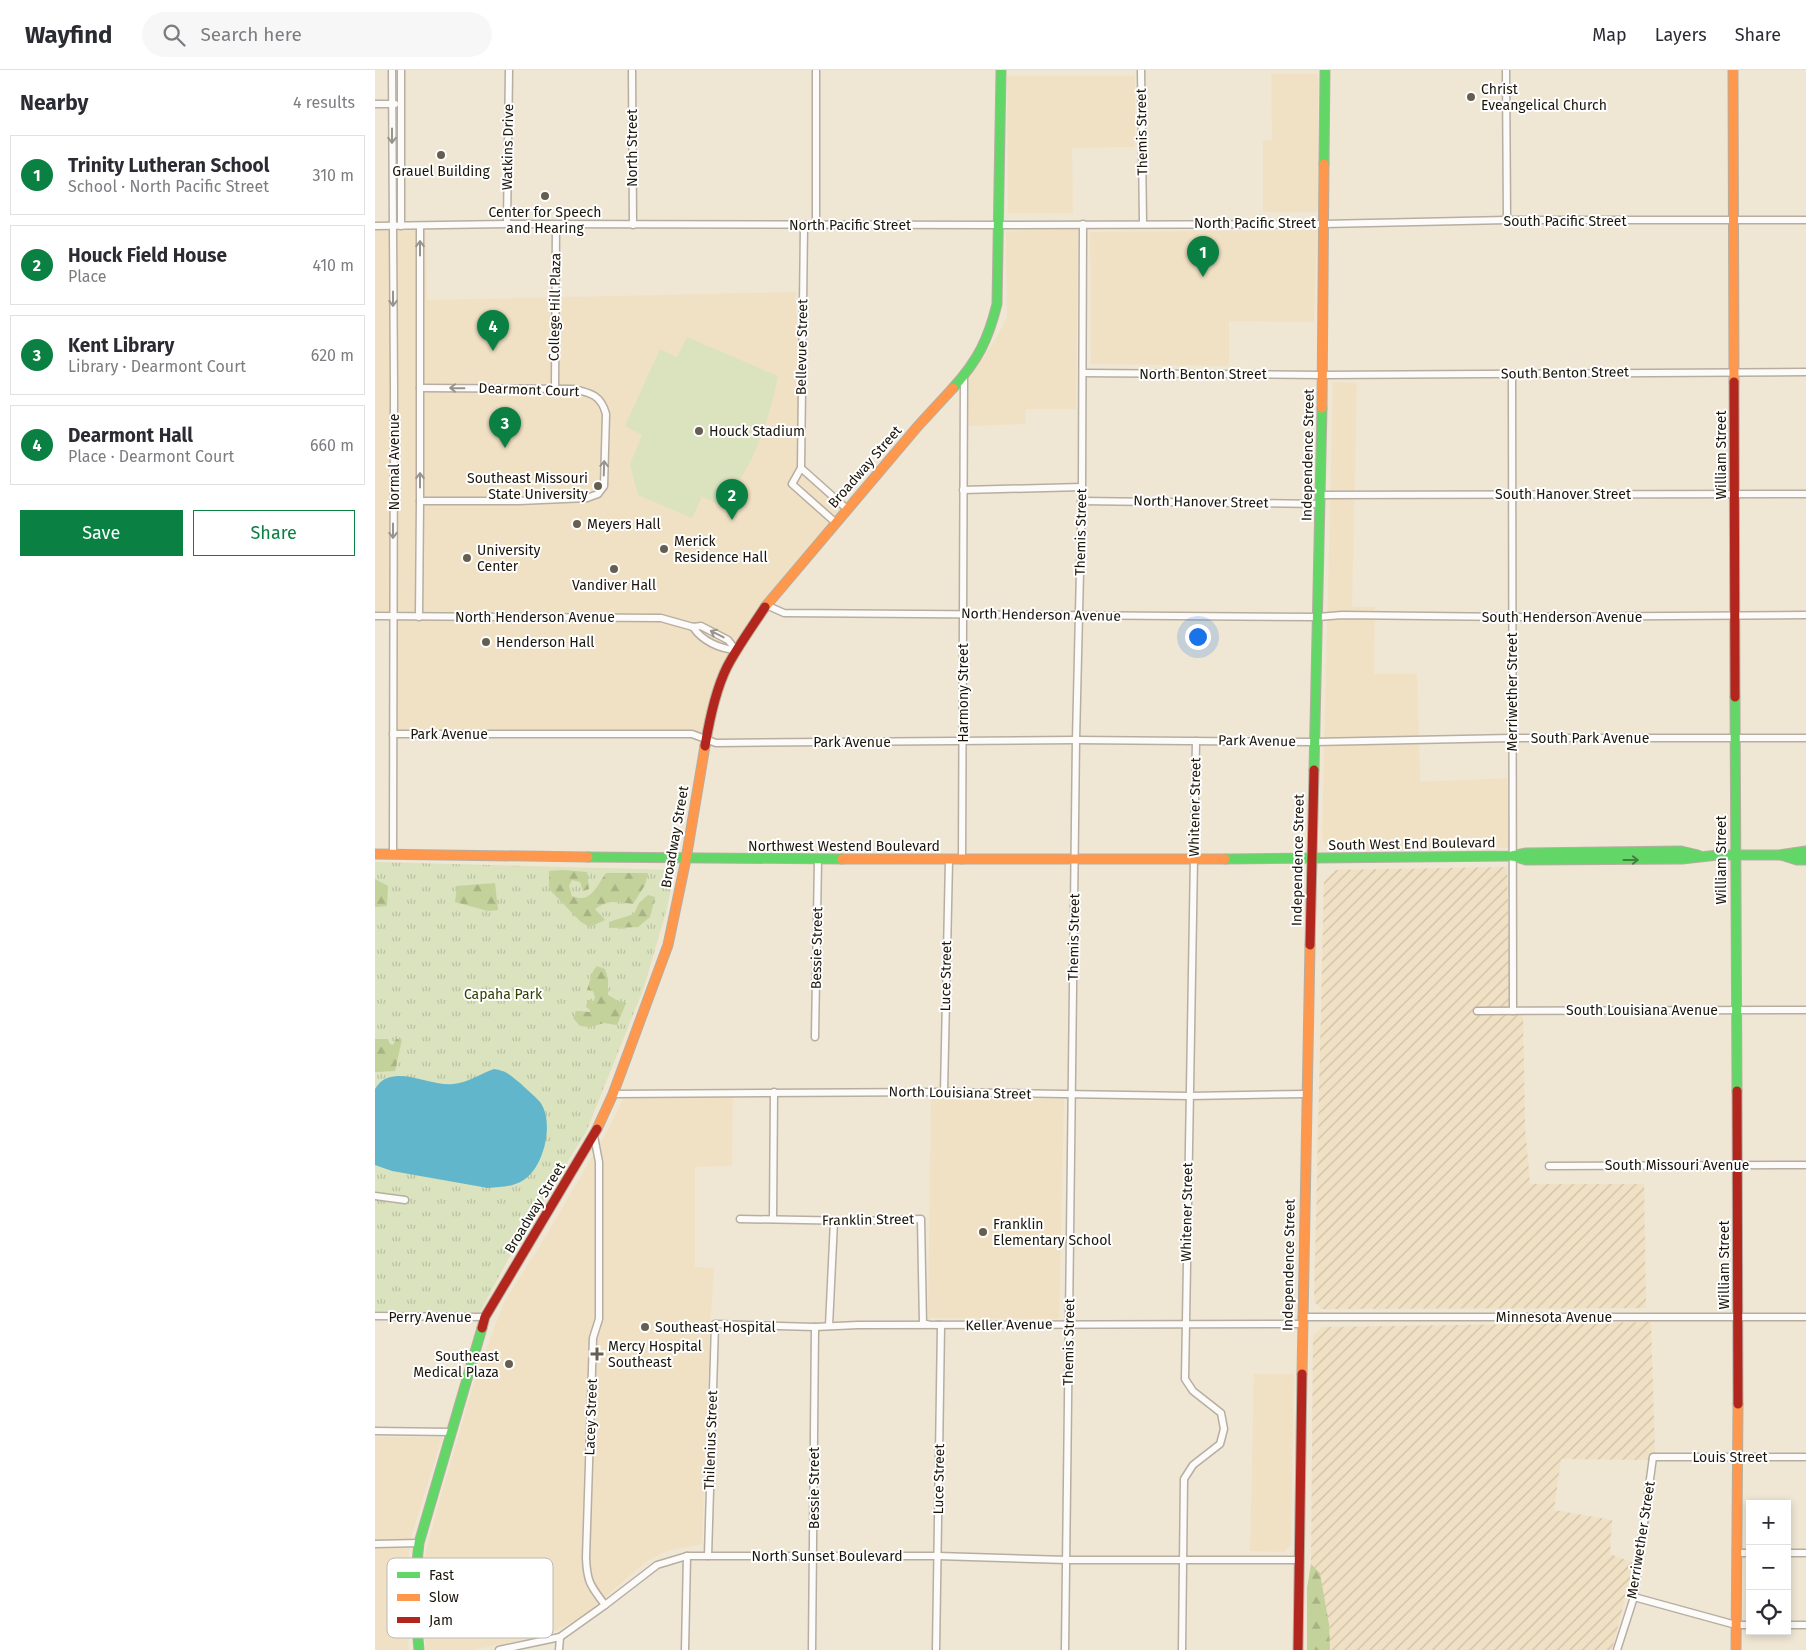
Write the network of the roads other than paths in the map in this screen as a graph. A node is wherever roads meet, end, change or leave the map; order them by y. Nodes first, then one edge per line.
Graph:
1 (392, 70) edge
2 (401, 70) edge
3 (509, 70) edge
4 (632, 70) edge
5 (816, 70) edge
6 (1001, 70) edge
7 (1141, 70) edge
8 (1325, 70) edge
9 (1506, 70) edge
10 (1733, 70) edge
11 (375, 104) edge
12 (392, 104) junction
13 (401, 104) junction
14 (1507, 220) junction
15 (1733, 220) junction
16 (1806, 220) edge
17 (1143, 223) junction
18 (507, 224) junction
19 (816, 224) junction
20 (1083, 224) junction
21 (1324, 224) junction
22 (556, 225) junction
23 (633, 225) junction
24 (803, 225) junction
25 (999, 225) junction
26 (375, 226) edge
27 (393, 226) junction
28 (401, 226) junction
29 (420, 226) junction
30 (1734, 372) junction
31 (1806, 372) edge
32 (1083, 373) junction
33 (1323, 374) junction
34 (1512, 374) junction
35 (964, 375) junction
36 (420, 388) junction
37 (555, 390) junction
38 (801, 468) junction
39 (1081, 487) junction
40 (963, 490) junction
41 (1512, 494) junction
42 (1735, 494) junction
43 (1806, 494) edge
44 (1320, 499) junction
45 (420, 501) junction
46 (1081, 501) junction
47 (847, 509) junction
48 (836, 523) junction
49 (766, 605) junction
50 (963, 613) junction
51 (1080, 615) junction
52 (1806, 615) edge
53 (375, 616) edge
54 (393, 616) junction
55 (419, 616) junction
56 (1735, 616) junction
57 (1318, 617) junction
58 (1512, 617) junction
59 (693, 627) junction
60 (736, 650) junction
61 (393, 734) junction
62 (1512, 738) junction
63 (1806, 738) edge
64 (706, 739) junction
65 (1735, 739) junction
66 (1076, 740) junction
67 (1196, 741) junction
68 (963, 742) junction
69 (1314, 742) junction
70 (1806, 851) edge
71 (375, 854) edge
72 (393, 854) junction
73 (1735, 854) junction
74 (1781, 855) junction
75 (1512, 856) junction
76 (686, 859) junction
77 (818, 859) junction
78 (949, 860) junction
79 (962, 860) junction
80 (1075, 860) junction
81 (1195, 860) junction
82 (1312, 860) junction
83 (1806, 860) edge
84 (1736, 1010) junction
85 (1806, 1010) edge
86 (1477, 1011) dead end
87 (1513, 1011) junction
88 (815, 1037) dead end
89 (775, 1092) junction
90 (944, 1092) junction
91 (613, 1094) junction
92 (1072, 1094) junction
93 (1306, 1094) junction
94 (1189, 1096) junction
95 (595, 1136) junction
96 (1737, 1164) junction
97 (1806, 1165) edge
98 (1549, 1166) dead end
99 (375, 1196) edge
100 (405, 1200) dead end
101 (740, 1219) dead end
102 (773, 1219) junction
103 (833, 1221) junction
104 (375, 1316) edge
105 (485, 1317) junction
106 (1738, 1317) junction
107 (1806, 1317) edge
108 (1302, 1320) junction
109 (715, 1324) joint
110 (1069, 1324) junction
111 (941, 1325) junction
112 (1185, 1325) junction
113 (829, 1326) junction
114 (815, 1327) junction
115 (375, 1431) edge
116 (451, 1432) junction
117 (1653, 1457) joint
118 (1806, 1457) edge
119 (1738, 1458) junction
120 (419, 1543) junction
121 (375, 1544) edge
122 (1746, 1553) edge
123 (1791, 1553) edge
124 (1806, 1553) edge
125 (1736, 1554) junction
126 (687, 1556) junction
127 (708, 1556) junction
128 (814, 1556) junction
129 (938, 1556) junction
130 (417, 1558) edge
131 (1182, 1559) junction
132 (1067, 1560) junction
133 (1299, 1560) junction
134 (1634, 1597) junction
135 (605, 1605) junction
136 (1736, 1625) junction
137 (1746, 1625) edge
138 (1791, 1625) edge
139 (1806, 1625) edge
140 (559, 1636) junction
141 (553, 1637) edge
142 (550, 1638) edge
143 (499, 1650) edge
144 (559, 1650) edge
145 (685, 1650) edge
146 (811, 1650) edge
147 (937, 1650) edge
148 (1065, 1650) edge
149 (1182, 1650) edge
150 (1298, 1650) edge
151 (1617, 1650) edge
152 (1736, 1650) edge

1 - 12 street, Normal Avenue
2 - 13 street
3 - 18 street, Watkins Drive
4 - 23 street, North Street
5 - 19 street
6 - 25 main road, Broadway Street
7 - 17 street, Themis Street
8 - 21 main road, Independence Street
9 - 14 street
10 - 15 main road, William Street
11 - 12 street
12 - 13 street
12 -> 27 street, Normal Avenue
13 - 28 street
14 - 15 street, South Pacific Street
14 - 21 street, South Pacific Street
15 - 16 street, South Pacific Street
15 - 30 main road, William Street
17 - 20 street, North Pacific Street
17 - 21 street, North Pacific Street
18 - 22 street, North Pacific Street
18 - 29 street, North Pacific Street
19 - 24 street, North Pacific Street
19 - 25 street, North Pacific Street
20 - 25 street, North Pacific Street
20 - 32 street, Themis Street
21 - 33 main road, Independence Street
22 - 23 street, North Pacific Street
22 - 37 street, College Hill Plaza
23 - 24 street, North Pacific Street
24 - 38 street, Bellevue Street
25 - 35 main road, Broadway Street
26 - 27 street, North Pacific Street
27 - 28 street, North Pacific Street
27 -> 54 street, Normal Avenue
28 - 29 street, North Pacific Street
36 -> 29 street, Normal Avenue
30 - 31 street, South Benton Street
30 - 34 street, South Benton Street
30 - 42 main road, William Street
32 - 33 street, North Benton Street
32 - 39 street, Themis Street
33 - 34 street, South Benton Street
33 - 44 main road, Independence Street
34 - 41 street, Merriwether Street
35 - 40 street, Harmony Street
35 - 47 main road, Broadway Street
37 -> 36 street, Dearmont Court
45 -> 36 street, Normal Avenue
45 -> 37 street, Dearmont Court
38 - 47 street
38 - 48 street, Bellevue Street
39 - 40 street
39 - 46 street, Themis Street
40 - 50 street, Harmony Street
41 - 42 street, South Hanover Street
41 - 44 street, South Hanover Street
41 - 58 street, Merriwether Street
42 - 43 street, South Hanover Street
42 - 56 main road, William Street
44 - 46 street, North Hanover Street
44 - 57 main road, Independence Street
45 - 55 street, Normal Avenue
46 - 51 street, Themis Street
47 - 48 main road, Broadway Street
48 - 49 main road, Broadway Street
49 - 50 street, North Henderson Avenue
49 - 60 main road, Broadway Street
50 - 51 street, North Henderson Avenue
50 - 68 street, Harmony Street
51 - 57 street, North Henderson Avenue
51 - 66 street, Themis Street
52 - 56 street, South Henderson Avenue
53 - 54 street, North Henderson Avenue
54 - 55 street, North Henderson Avenue
54 - 61 street, Normal Avenue
55 - 59 street, North Henderson Avenue
56 - 58 street, South Henderson Avenue
56 - 65 main road, William Street
57 - 58 street, South Henderson Avenue
57 - 69 main road, Independence Street
58 - 62 street, Merriwether Street
60 -> 59 street, North Henderson Avenue
59 - 60 street, North Henderson Avenue
60 - 64 main road, Broadway Street
61 - 64 street, Park Avenue
61 - 72 street, Normal Avenue
62 - 65 street, South Park Avenue
62 - 69 street, South Park Avenue
62 - 75 street, Merriwether Street
63 - 65 street, South Park Avenue
64 - 68 street, Park Avenue
64 - 76 main road, Broadway Street
65 - 73 main road, William Street
66 - 67 street, Park Avenue
66 - 68 street, Park Avenue
66 - 80 street, Themis Street
67 - 69 street, Park Avenue
67 - 81 street, Whitener Street
68 - 79 street, Harmony Street
69 - 82 main road, Independence Street
70 - 74 main road, South West End Boulevard
71 - 72 main road, Northwest Westend Boulevard
72 - 76 main road, Northwest Westend Boulevard
73 - 74 main road, South West End Boulevard
73 - 75 main road, South West End Boulevard
73 - 84 main road, William Street
74 - 83 main road, South West End Boulevard
75 - 82 main road, South West End Boulevard
75 - 87 street, Merriwether Street
76 - 77 main road, Northwest Westend Boulevard
76 - 91 main road, Broadway Street
77 - 78 main road, Northwest Westend Boulevard
77 - 88 street, Bessie Street
78 - 79 main road, Northwest Westend Boulevard
78 - 90 street, Luce Street
79 - 80 main road, Northwest Westend Boulevard
80 - 81 main road, Northwest Westend Boulevard
80 - 92 street, Themis Street
81 - 82 main road, Northwest Westend Boulevard
81 - 94 street, Whitener Street
82 - 93 main road, Independence Street
84 - 85 street, South Louisiana Avenue
84 - 87 street, South Louisiana Avenue
84 - 96 main road, William Street
86 - 87 street, South Louisiana Avenue
89 - 90 street, North Louisiana Street
89 - 91 street, North Louisiana Street
89 - 102 street
90 - 92 street, North Louisiana Street
91 - 95 main road, Broadway Street
92 - 94 street, North Louisiana Street
92 - 110 street, Themis Street
93 - 94 street, North Louisiana Street
93 - 108 main road, Independence Street
94 - 112 street, Whitener Street
95 - 105 main road, Broadway Street
95 - 135 street, Lacey Street
96 - 97 street, South Missouri Avenue
96 - 98 street, South Missouri Avenue
96 - 106 main road, William Street
99 - 100 street
101 - 102 street, Franklin Street
102 - 103 street, Franklin Street
103 - 111 street, Franklin Street
103 - 113 street
104 - 105 street, Perry Avenue
105 - 116 main road, Broadway Street
106 - 107 street, Minnesota Avenue
106 - 108 street, Minnesota Avenue
106 - 119 main road, William Street
108 - 112 street, Keller Avenue
108 - 133 main road, Independence Street
109 - 114 street, Keller Avenue
109 - 127 street, Thilenius Street
110 - 111 street, Keller Avenue
110 - 112 street, Keller Avenue
110 - 132 street, Themis Street
111 - 113 street, Keller Avenue
111 - 129 street, Luce Street
112 - 131 street, Whitener Street
113 - 114 street, Keller Avenue
114 - 128 street, Bessie Street
115 - 116 street
116 - 120 main road, Broadway Street
117 - 119 street, Louis Street
117 - 134 street, Merriwether Street
118 - 119 street, Louis Street
119 - 125 main road, William Street
120 - 121 street
120 - 130 main road, Broadway Street
122 - 125 street
123 - 124 street
125 - 136 main road, William Street
126 - 127 street, North Sunset Boulevard
126 - 135 street, North Sunset Boulevard
126 - 145 street
127 - 128 street, North Sunset Boulevard
128 - 129 street, North Sunset Boulevard
128 - 146 street, Bessie Street
129 - 132 street, North Sunset Boulevard
129 - 147 street, Luce Street
131 - 132 street, North Sunset Boulevard
131 - 133 street, North Sunset Boulevard
131 - 149 street, Whitener Street
132 - 148 street, Themis Street
133 - 150 main road, Independence Street
134 - 136 street
134 - 151 street, Merriwether Street
135 - 140 street, North Sunset Boulevard
136 - 137 street
136 - 152 main road, William Street
138 - 139 street
140 - 141 street, North Sunset Boulevard
140 - 144 street
142 - 143 street, North Sunset Boulevard

